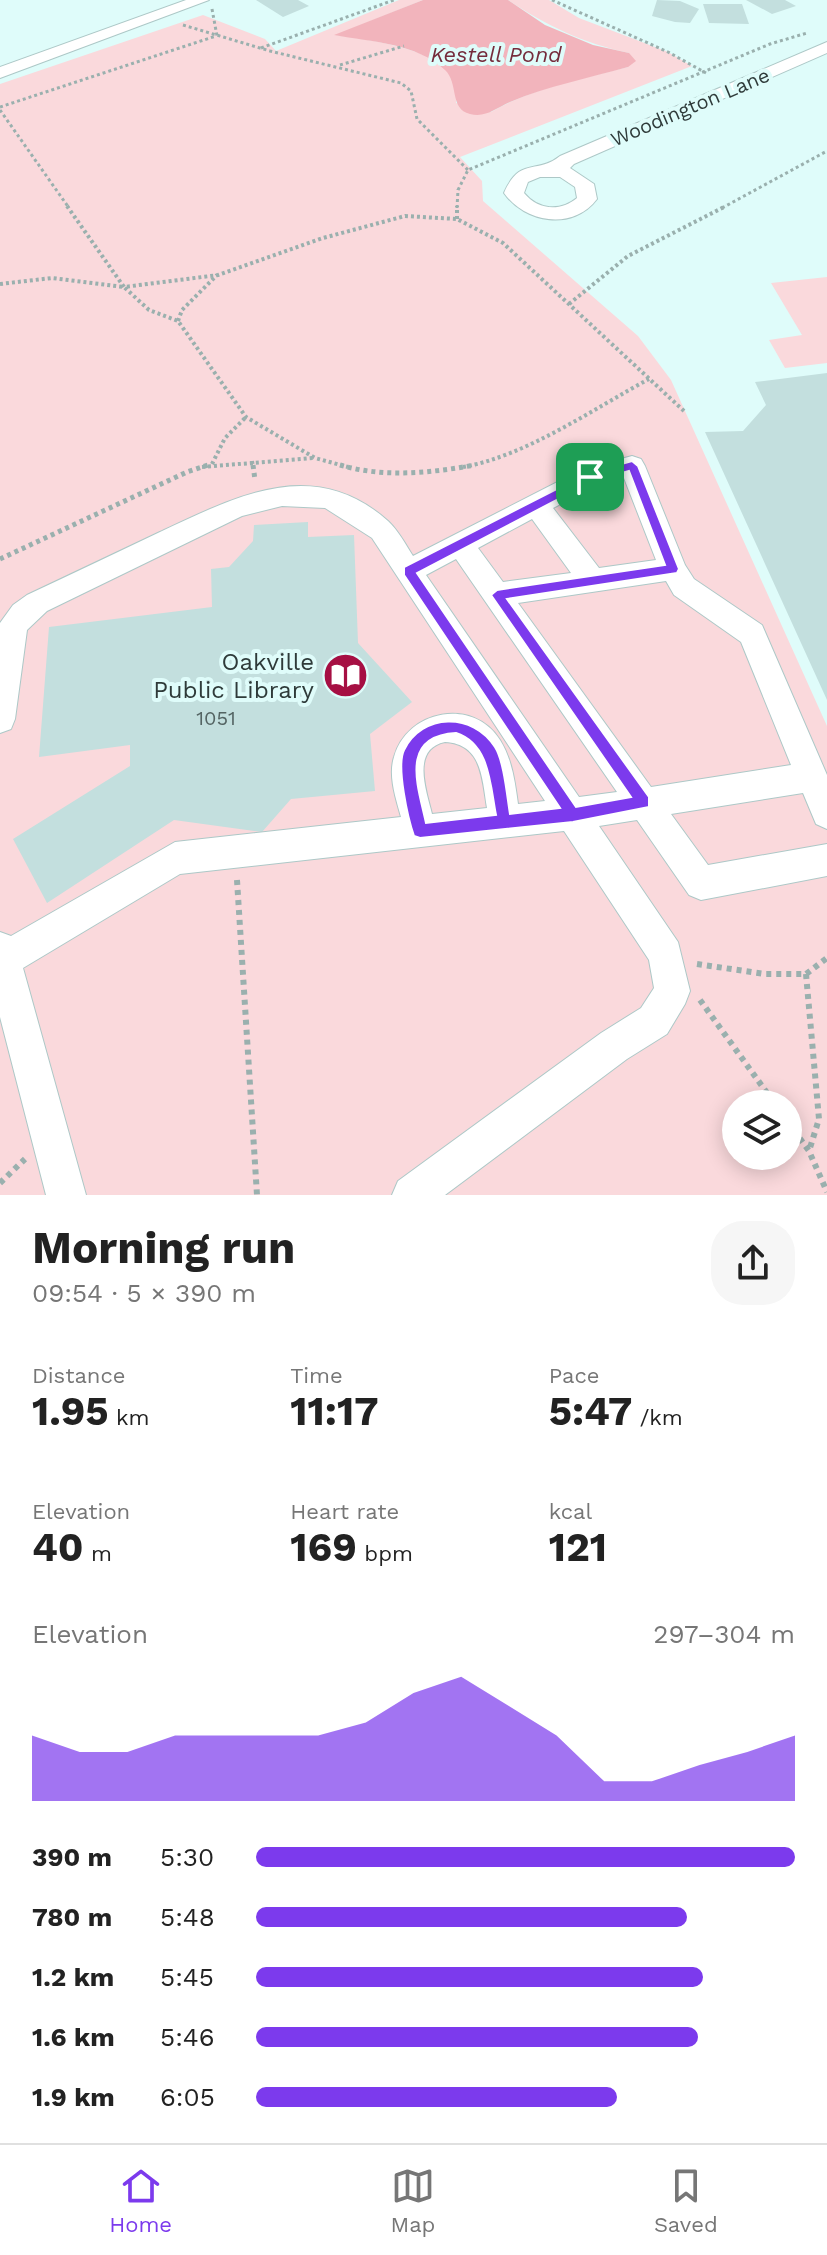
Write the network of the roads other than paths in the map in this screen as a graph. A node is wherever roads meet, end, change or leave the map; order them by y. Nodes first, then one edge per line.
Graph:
1 (206, 3) edge
2 (827, 47) edge
3 (0, 73) edge
4 (555, 170) dead end
5 (536, 505) junction
6 (460, 544) junction
7 (673, 569) junction
8 (409, 571) junction
9 (593, 581) junction
10 (497, 595) junction
11 (0, 719) edge
12 (821, 793) edge
13 (644, 802) junction
14 (573, 814) junction
15 (505, 821) junction
16 (420, 831) junction
17 (827, 860) edge
18 (2, 954) edge
19 (66, 1195) edge
20 (412, 1195) edge

1 - 3 street
2 - 4 street, Woodington Lane
5 - 6 street
5 - 7 street
5 - 9 street
6 - 8 street
6 - 10 street
7 - 9 street
7 - 12 street
8 - 11 street
8 - 14 street
9 - 10 street
10 - 13 street
12 - 13 street
13 - 14 street
13 - 17 street
14 - 15 street
14 - 20 street
15 - 16 street
15 - 16 street
16 - 18 street
18 - 19 street

